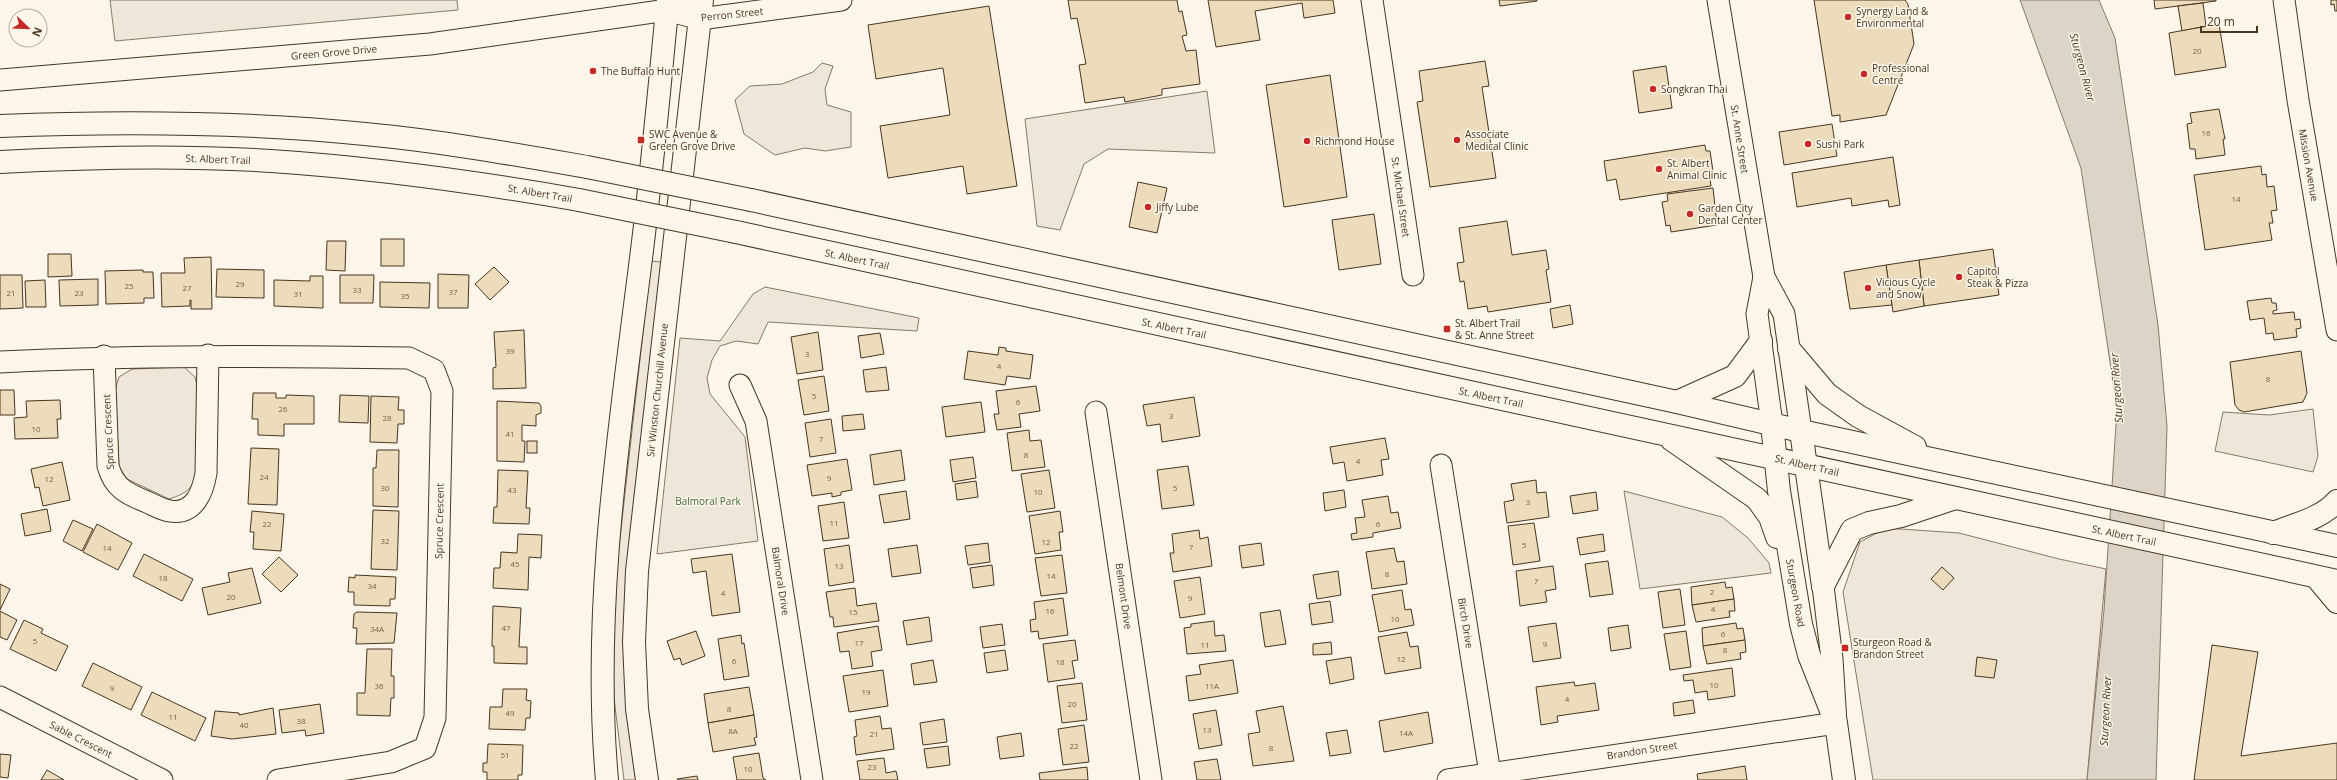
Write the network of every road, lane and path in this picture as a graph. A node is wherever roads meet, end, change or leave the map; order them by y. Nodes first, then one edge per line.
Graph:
1 (841, 0) edge
2 (1372, 0) edge
3 (1718, 0) edge
4 (2284, 0) edge
5 (674, 3) edge
6 (701, 10) edge
7 (0, 80) edge
8 (0, 126) edge
9 (0, 162) edge
10 (2332, 268) edge
11 (1413, 275) dead end
12 (1764, 277) junction
13 (2337, 330) edge
14 (1761, 341) junction
15 (1789, 349) junction
16 (208, 355) junction
17 (104, 356) junction
18 (0, 362) edge
19 (740, 385) dead end
20 (1677, 402) junction
21 (1096, 412) dead end
22 (1772, 424) junction
23 (1801, 431) junction
24 (1664, 435) junction
25 (1936, 458) junction
26 (1776, 459) junction
27 (1442, 466) dead end
28 (1806, 466) junction
29 (1955, 498) junction
30 (2337, 501) edge
31 (2273, 533) junction
32 (2337, 546) edge
33 (2327, 579) edge
34 (1794, 583) junction
35 (1824, 586) junction
36 (2337, 602) edge
37 (0, 697) edge
38 (1836, 722) junction
39 (1490, 777) edge
40 (162, 780) edge
41 (278, 780) edge
42 (607, 780) edge
43 (648, 780) edge
44 (812, 780) edge
45 (1151, 780) edge
46 (1448, 780) edge
47 (1844, 780) edge

1 - 6 street, Perron Street
2 - 11 street, St. Michael Street
3 - 12 street, St. Anne Street
4 - 10 street, Mission Avenue
5 - 6 street, Perron Street
5 - 7 street, Green Grove Drive
5 - 42 main road
6 - 43 main road, Sir Winston Churchill Avenue
8 - 20 main road, bridge
9 - 24 main road, St. Albert Trail, bridge
10 - 13 street, Mission Avenue
12 - 14 street, St. Anne Street
12 - 15 street, St. Anne Street
14 - 20 main road
14 - 22 street, St. Anne Street
15 - 23 street, St. Anne Street
15 - 25 main road
16 - 17 street, Spruce Crescent
16 - 17 street, Spruce Crescent
16 - 41 street, Spruce Crescent
17 - 18 street, Spruce Crescent
19 - 44 street, Balmoral Drive
20 - 22 main road
21 - 45 street, Belmont Drive
22 - 23 main road
22 - 26 main road, Sturgeon Road
23 - 25 main road
23 - 28 main road, Sturgeon Road
24 - 26 main road, St. Albert Trail
24 - 34 main road
25 - 31 main road
26 - 28 main road, St. Albert Trail
26 - 34 main road, Sturgeon Road
27 - 39 street, Birch Drive
28 - 29 main road, St. Albert Trail
28 - 35 main road, Sturgeon Road
29 - 33 main road, St. Albert Trail
29 - 35 main road
30 - 31 main road
31 - 32 main road
33 - 36 main road
34 - 38 main road, Sturgeon Road
35 - 38 street, Sturgeon Road
37 - 40 street, Sable Crescent
38 - 39 street, Brandon Street
38 - 47 main road, Sturgeon Road
39 - 46 street, Brandon Street

